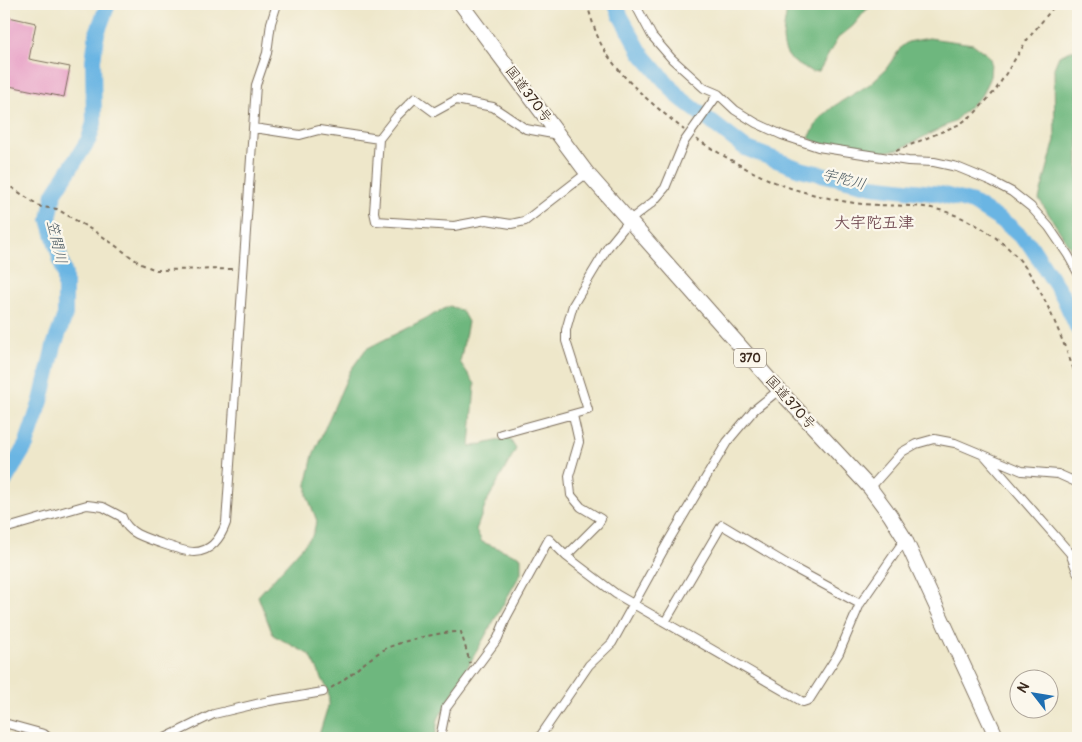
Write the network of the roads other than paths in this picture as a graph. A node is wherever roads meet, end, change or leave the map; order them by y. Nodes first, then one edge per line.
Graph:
1 (277, 4) edge
2 (461, 4) edge
3 (635, 4) edge
4 (717, 95) junction
5 (254, 128) junction
6 (561, 136) junction
7 (379, 139) junction
8 (588, 173) junction
9 (630, 220) junction
10 (1078, 273) edge
11 (779, 390) junction
12 (573, 415) junction
13 (501, 434) dead end
14 (984, 456) junction
15 (1078, 484) edge
16 (870, 488) junction
17 (4, 529) edge
18 (905, 539) junction
19 (566, 556) junction
20 (1078, 574) edge
21 (635, 604) junction
22 (860, 604) junction
23 (665, 622) junction
24 (322, 692) road end
25 (4, 723) edge
26 (49, 738) edge
27 (165, 738) edge
28 (440, 738) edge
29 (539, 738) edge
30 (997, 738) edge

1 - 5 street
2 - 6 highway, 国道370号 / 370
3 - 4 street
4 - 9 street
4 - 10 street
5 - 7 street
5 - 17 street
6 - 7 street
6 - 8 highway, 国道370号 / 370
7 - 8 street
8 - 9 highway, 国道370号 / 370
9 - 11 highway, 国道370号 / 370
9 - 12 street
11 - 16 highway, 国道370号 / 370
11 - 21 street
12 - 13 street
12 - 19 street
14 - 15 street
14 - 16 street
14 - 20 street
16 - 18 highway, 国道370号 / 370
18 - 22 street
18 - 30 highway, 国道370号 / 370
19 - 21 street
19 - 28 street
21 - 23 street
21 - 29 street
22 - 23 street
22 - 23 street
24 - 27 street
25 - 26 street

